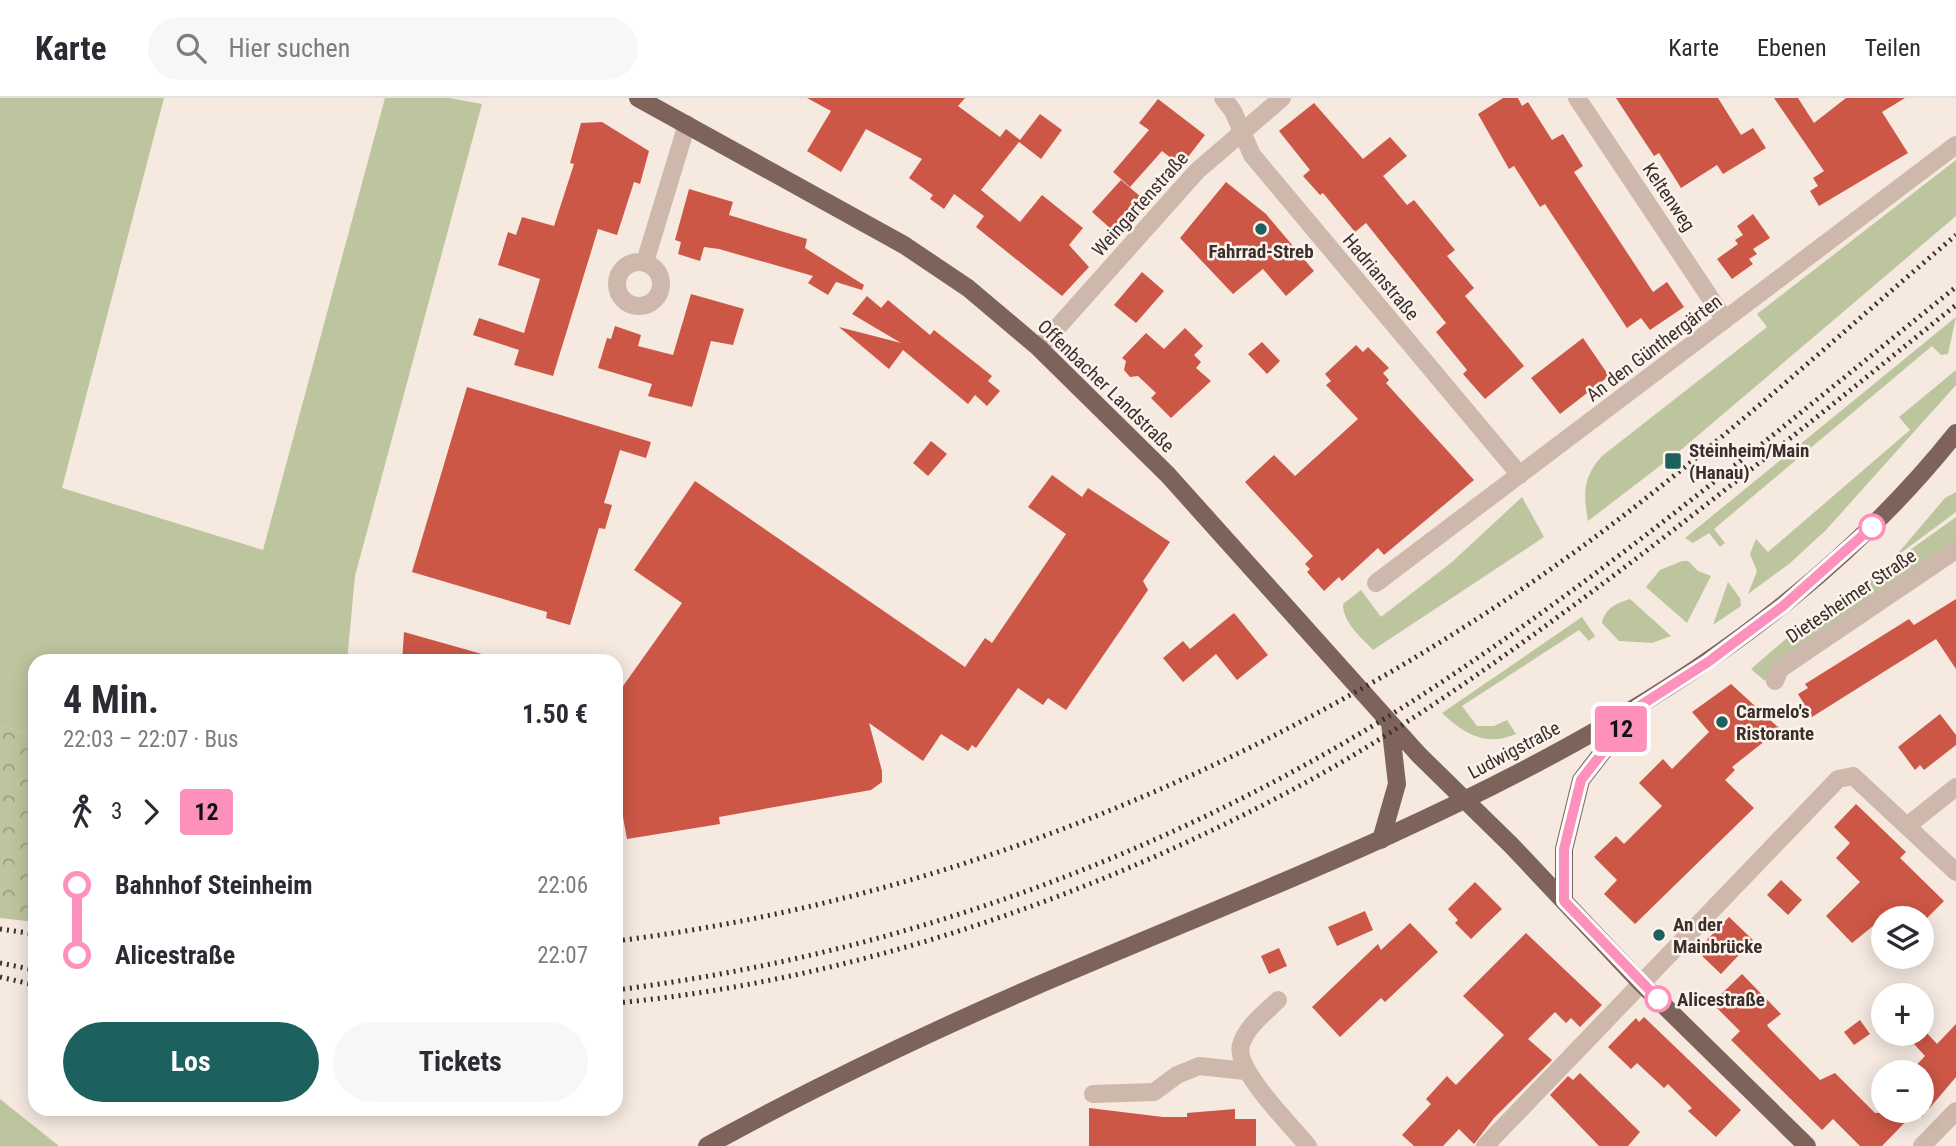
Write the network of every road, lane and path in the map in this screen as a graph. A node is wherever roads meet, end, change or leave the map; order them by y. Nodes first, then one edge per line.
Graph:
1 (638, 98) edge
2 (1223, 98) edge
3 (1282, 98) edge
4 (1577, 98) edge
5 (687, 124) junction
6 (1240, 131) junction
7 (1956, 145) edge
8 (645, 262) dead end
9 (1725, 320) junction
10 (1039, 348) junction
11 (1956, 433) edge
12 (1520, 475) junction
13 (1956, 550) edge
14 (1376, 583) dead end
15 (1775, 681) dead end
16 (1638, 707) junction
17 (1391, 723) junction
18 (1956, 787) edge
19 (1466, 800) junction
20 (1907, 826) junction
21 (1381, 840) junction
22 (1956, 872) edge
23 (1564, 901) junction
24 (1640, 982) junction
25 (1278, 1000) dead end
26 (1245, 1071) junction
27 (1093, 1094) dead end
28 (1956, 1111) edge
29 (707, 1146) edge
30 (1308, 1146) edge
31 (1485, 1146) edge
32 (1807, 1146) edge
33 (1922, 1146) edge

1 - 5 main road, Offenbacher Landstraße
2 - 6 street, Hadrianstraße
3 - 6 street, Weingartenstraße
4 - 9 street, Keltenweg
5 - 8 street
5 - 10 main road, Offenbacher Landstraße
6 - 10 street, Weingartenstraße
6 - 12 street, Hadrianstraße
7 - 9 street, An den Günthergärten
9 - 12 street, An den Günthergärten
10 - 17 main road, Offenbacher Landstraße
11 - 16 main road, Ludwigstraße
12 - 14 street, An den Günthergärten
13 - 15 street, Dietesheimer Straße
16 - 19 main road, Ludwigstraße
16 - 23 main road
17 - 19 main road, Offenbacher Landstraße
17 - 21 main road
18 - 20 street
19 - 21 main road
19 - 23 main road, Ludwigstraße
20 - 22 street
20 - 24 street
21 - 29 main road
23 - 24 main road, Ludwigstraße
24 - 31 street
24 - 32 main road, Ludwigstraße
25 - 26 street
26 - 27 street
26 - 30 street
28 - 33 street

